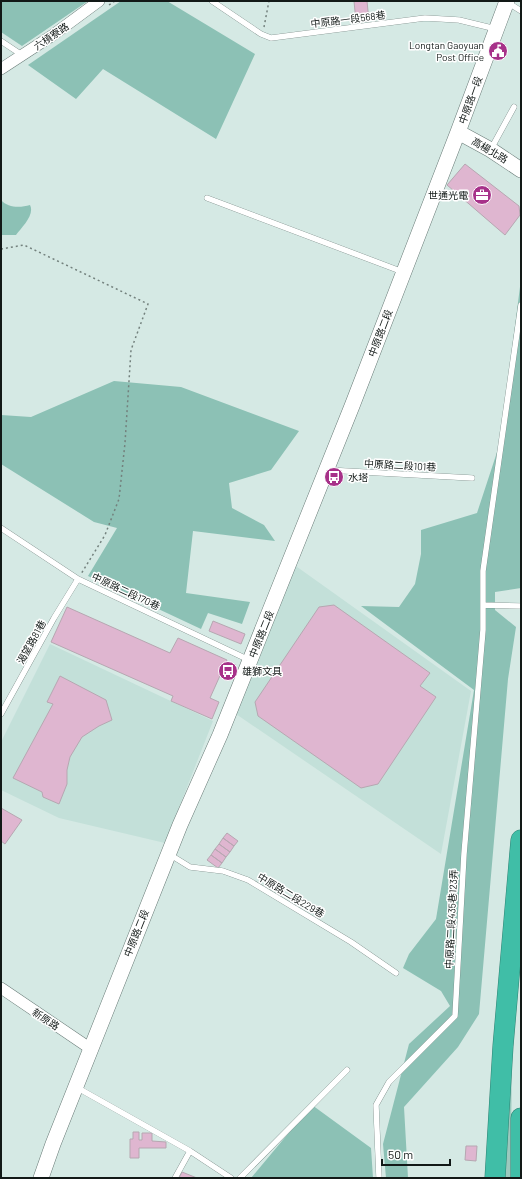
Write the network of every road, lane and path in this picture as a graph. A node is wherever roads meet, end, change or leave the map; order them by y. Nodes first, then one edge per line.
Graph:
1 (99, 1) edge
2 (212, 1) edge
3 (269, 1) edge
4 (507, 1) edge
5 (521, 11) edge
6 (496, 29) junction
7 (261, 34) junction
8 (1, 41) edge
9 (22, 55) junction
10 (1, 69) edge
11 (514, 107) dead end
12 (458, 132) junction
13 (491, 150) junction
14 (521, 170) edge
15 (207, 198) dead end
16 (1, 249) edge
17 (404, 272) junction
18 (521, 305) edge
19 (326, 470) junction
20 (472, 478) dead end
21 (1, 528) edge
22 (78, 579) junction
23 (483, 605) junction
24 (521, 606) edge
25 (250, 660) junction
26 (1, 714) edge
27 (520, 850) edge
28 (168, 853) junction
29 (521, 925) edge
30 (396, 973) dead end
31 (1, 988) edge
32 (91, 1049) junction
33 (347, 1070) dead end
34 (76, 1087) junction
35 (521, 1118) edge
36 (521, 1134) edge
37 (190, 1151) junction
38 (41, 1178) edge
39 (175, 1178) edge
40 (232, 1178) edge
41 (240, 1178) edge
42 (379, 1178) edge
43 (495, 1178) edge
44 (521, 1178) edge

1 - 9 street, 六槓寮路
2 - 7 lane, 中原路一段568巷
3 - 7 path
4 - 5 lane
4 - 6 street, 中原路一段
6 - 7 lane, 中原路一段568巷
6 - 12 street, 中原路一段
8 - 9 lane
9 - 10 street, 六槓寮路
11 - 13 lane
12 - 13 street, 高楊北路
12 - 17 street, 中原路二段
13 - 14 street, 高楊北路
15 - 17 lane
16 - 22 path
17 - 19 street, 中原路二段
18 - 23 lane, 中原路二段435巷123弄
19 - 20 lane, 中原路二段101巷
19 - 25 street, 中原路二段
21 - 22 lane, 中原路二段170巷
22 - 25 lane, 中原路二段170巷
22 - 26 lane, 渴望路81巷
23 - 24 lane
23 - 42 lane, 中原路二段435巷123弄
25 - 28 street, 中原路二段
27 - 29 highway
27 - 43 highway
28 - 30 lane, 中原路二段229巷
28 - 32 street, 中原路二段
31 - 32 street, 新原路
32 - 34 street, 中原路二段
33 - 41 lane
34 - 37 lane
34 - 38 street, 中原路二段
35 - 36 highway
36 - 44 highway
37 - 39 lane
37 - 40 lane

